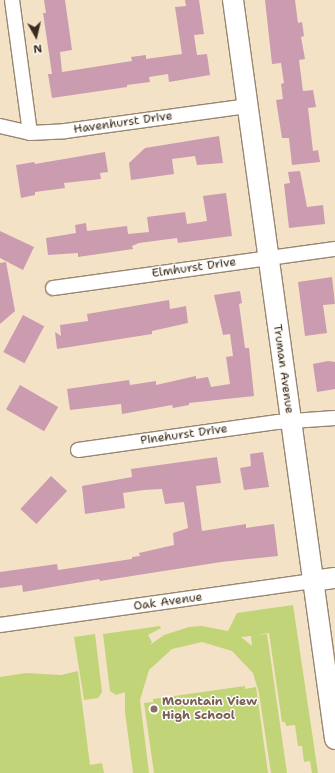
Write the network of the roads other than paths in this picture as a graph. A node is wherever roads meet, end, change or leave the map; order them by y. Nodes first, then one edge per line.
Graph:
1 (12, 0) edge
2 (232, 0) edge
3 (247, 106) junction
4 (0, 126) edge
5 (30, 133) junction
6 (335, 249) edge
7 (267, 257) junction
8 (53, 288) dead end
9 (335, 418) edge
10 (290, 421) junction
11 (78, 450) dead end
12 (335, 578) edge
13 (313, 581) junction
14 (0, 625) edge
15 (335, 738) edge

1 - 5 street
2 - 3 street, Truman Avenue
3 - 5 street, Havenhurst Drive
3 - 7 street, Truman Avenue
4 - 5 street, Havenhurst Drive
6 - 7 street, Elmhurst Drive
7 - 8 street, Elmhurst Drive
7 - 10 street, Truman Avenue
9 - 10 street, Pinehurst Drive
10 - 11 street, Pinehurst Drive
10 - 13 street, Truman Avenue
12 - 13 street, Oak Avenue
13 - 14 street, Oak Avenue
13 - 15 street, Truman Avenue

